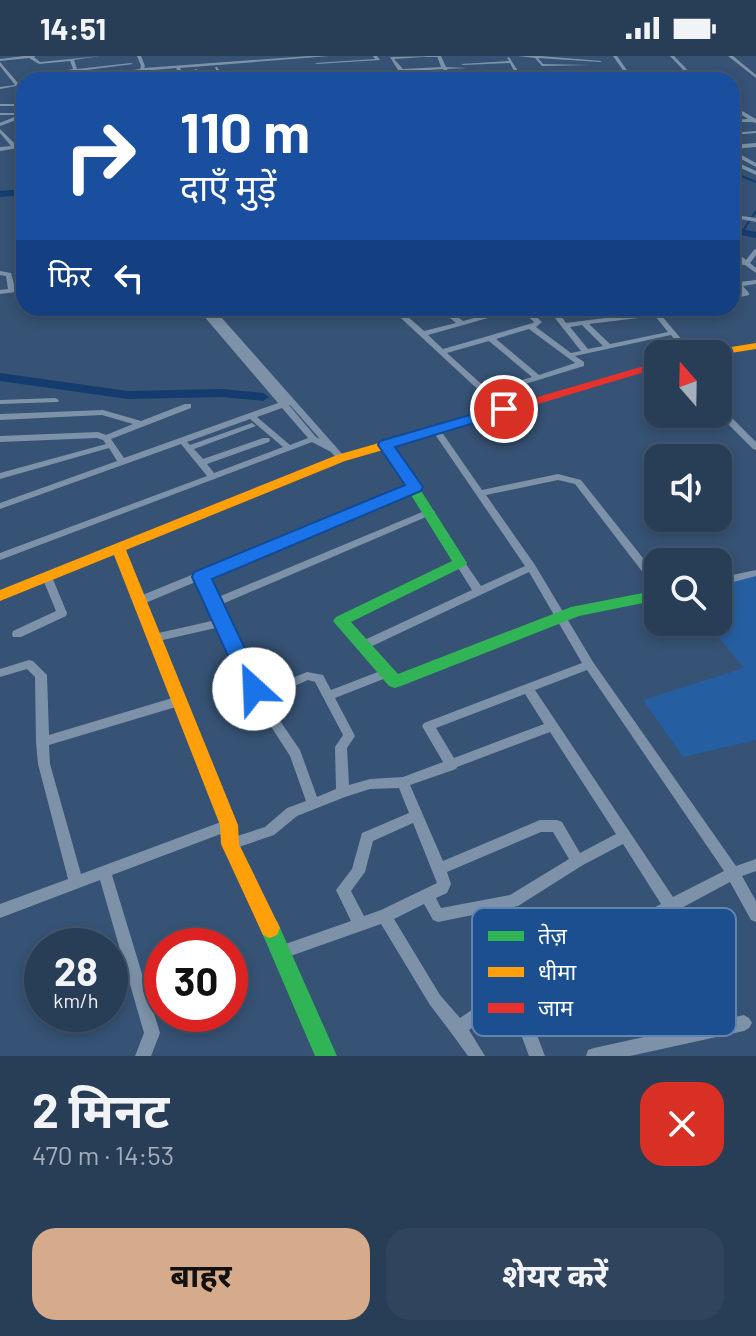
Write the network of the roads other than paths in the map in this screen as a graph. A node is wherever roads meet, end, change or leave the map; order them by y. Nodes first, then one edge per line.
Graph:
1 (31, 56) edge
2 (97, 56) edge
3 (279, 56) edge
4 (327, 56) edge
5 (437, 56) edge
6 (508, 56) edge
7 (520, 56) edge
8 (672, 56) edge
9 (730, 56) edge
10 (202, 57) edge
11 (272, 57) edge
12 (305, 57) edge
13 (460, 57) edge
14 (246, 58) edge
15 (290, 58) junction
16 (376, 58) edge
17 (598, 59) edge
18 (72, 60) junction
19 (0, 61) edge
20 (218, 61) edge
21 (357, 61) junction
22 (179, 62) edge
23 (44, 63) junction
24 (266, 63) junction
25 (334, 63) junction
26 (482, 63) junction
27 (536, 63) junction
28 (291, 65) junction
29 (513, 65) junction
30 (109, 66) junction
31 (250, 66) junction
32 (589, 67) junction
33 (444, 68) junction
34 (557, 68) junction
35 (0, 69) edge
36 (75, 70) junction
37 (196, 70) joint
38 (400, 70) junction
39 (387, 71) junction
40 (52, 72) edge
41 (60, 72) edge
42 (115, 72) edge
43 (137, 72) edge
44 (144, 72) edge
45 (145, 72) edge
46 (239, 72) edge
47 (254, 72) edge
48 (271, 72) edge
49 (340, 72) edge
50 (360, 72) edge
51 (382, 72) edge
52 (446, 72) edge
53 (463, 72) edge
54 (469, 72) edge
55 (487, 72) edge
56 (518, 72) edge
57 (599, 72) edge
58 (687, 72) edge
59 (756, 77) edge
60 (16, 84) edge
61 (16, 86) edge
62 (1, 125) edge
63 (748, 132) junction
64 (756, 132) edge
65 (740, 133) edge
66 (756, 138) edge
67 (15, 147) joint
68 (0, 149) edge
69 (756, 251) edge
70 (740, 257) edge
71 (740, 263) edge
72 (747, 263) junction
73 (756, 271) edge
74 (0, 273) edge
75 (12, 290) junction
76 (16, 290) edge
77 (0, 292) edge
78 (208, 316) edge
79 (215, 316) edge
80 (403, 316) edge
81 (452, 316) edge
82 (487, 316) edge
83 (530, 316) edge
84 (558, 316) edge
85 (638, 316) edge
86 (659, 316) edge
87 (634, 317) joint
88 (461, 323) junction
89 (584, 323) junction
90 (565, 325) junction
91 (531, 327) junction
92 (671, 333) junction
93 (422, 334) junction
94 (490, 338) junction
95 (677, 340) edge
96 (608, 346) junction
97 (756, 346) edge
98 (732, 350) edge
99 (442, 352) junction
100 (586, 352) junction
101 (571, 355) junction
102 (644, 369) edge
103 (538, 378) junction
104 (489, 395) junction
105 (55, 400) dead end
106 (0, 402) edge
107 (286, 403) junction
108 (188, 406) dead end
109 (504, 409) junction
110 (0, 417) edge
111 (249, 420) junction
112 (732, 423) edge
113 (141, 424) junction
114 (436, 430) junction
115 (0, 439) edge
116 (313, 439) junction
117 (266, 440) junction
118 (108, 442) junction
119 (205, 442) junction
120 (185, 444) junction
121 (386, 445) junction
122 (288, 447) junction
123 (756, 447) edge
124 (277, 451) junction
125 (336, 454) junction
126 (218, 457) junction
127 (121, 460) junction
128 (201, 463) junction
129 (0, 476) edge
130 (212, 476) junction
131 (415, 487) junction
132 (479, 493) junction
133 (0, 506) edge
134 (430, 512) junction
135 (118, 548) junction
136 (0, 557) edge
137 (460, 563) junction
138 (644, 566) edge
139 (531, 567) junction
140 (756, 573) edge
141 (47, 577) junction
142 (201, 577) junction
143 (732, 579) edge
144 (479, 592) junction
145 (1, 593) edge
146 (644, 598) edge
147 (139, 601) junction
148 (213, 604) junction
149 (558, 618) junction
150 (222, 623) junction
151 (17, 634) dead end
152 (154, 638) junction
153 (362, 646) junction
154 (589, 665) junction
155 (0, 673) edge
156 (387, 673) junction
157 (527, 688) junction
158 (329, 696) junction
159 (258, 697) junction
160 (179, 701) junction
161 (552, 726) junction
162 (42, 742) junction
163 (452, 765) junction
164 (403, 782) junction
165 (343, 792) junction
166 (313, 804) junction
167 (418, 815) junction
168 (229, 825) junction
169 (625, 836) junction
170 (230, 844) junction
171 (578, 861) junction
172 (756, 865) edge
173 (439, 869) junction
174 (104, 871) junction
175 (733, 873) junction
176 (76, 881) junction
177 (427, 896) junction
178 (671, 906) junction
179 (481, 908) edge
180 (667, 908) edge
181 (472, 909) edge
182 (0, 911) edge
183 (756, 915) edge
184 (384, 916) junction
185 (360, 924) junction
186 (282, 952) junction
187 (472, 1018) edge
188 (744, 1023) dead end
189 (736, 1025) edge
190 (458, 1028) junction
191 (529, 1036) edge
192 (685, 1036) edge
193 (143, 1056) edge
194 (326, 1056) edge
195 (477, 1056) edge
196 (537, 1056) edge
197 (594, 1056) edge

1 - 19 street
1 - 23 street
2 - 18 street
2 - 30 street
3 - 11 street
4 - 12 street
5 - 33 street
5 - 38 street
6 - 13 street
6 - 29 street
7 - 27 street
8 - 58 street
9 - 59 street
10 - 20 street
10 - 22 street
11 - 15 street
11 - 24 street
12 - 15 street
14 - 20 street
14 - 24 street
15 - 28 street
16 - 21 street
16 - 39 street
17 - 32 street
18 - 23 street
18 - 36 street
19 - 60 street
20 - 22 street
20 - 37 street
21 - 25 street
21 - 50 street
22 - 37 street
22 - 44 street
22 - 45 street
23 - 40 street
24 - 28 street
24 - 31 street
24 - 48 street
25 - 28 street
25 - 49 street
26 - 29 street
26 - 54 street
26 - 55 street
27 - 29 street
27 - 32 street
27 - 34 street
29 - 56 street
30 - 36 street
30 - 42 street
30 - 43 street
31 - 46 street
31 - 47 street
32 - 34 street
32 - 34 street
32 - 57 street
33 - 38 street
33 - 52 street
33 - 53 street
35 - 61 street
36 - 41 street
38 - 39 street
39 - 51 street
62 - 67 street
63 - 64 street
63 - 65 street
63 - 66 street
67 - 68 street
69 - 72 street
70 - 72 street
71 - 72 street
72 - 73 street
74 - 75 street
75 - 76 street
75 - 77 street
78 - 107 street
79 - 107 street
80 - 93 street
81 - 88 street
82 - 88 street
83 - 91 street
84 - 90 street
85 - 87 street
86 - 92 street
87 - 89 street
88 - 93 street
89 - 90 street
89 - 96 street
90 - 100 street
91 - 94 street
91 - 101 street
92 - 95 street
92 - 96 street
93 - 99 street
94 - 99 street
94 - 103 street
96 - 100 street
97 - 98 street
99 - 104 street
100 - 101 street
101 - 103 street
102 - 109 street
103 - 104 street
104 - 109 street
105 - 106 street
107 - 111 street
107 - 116 street
107 - 125 street
108 - 113 street
109 - 114 street
110 - 113 street
111 - 117 street
111 - 119 street
111 - 120 street
111 - 122 street
112 - 123 street
113 - 118 street
114 - 121 street
114 - 132 street
115 - 118 street
116 - 122 street
116 - 125 street
117 - 124 street
117 - 126 street
118 - 127 street
118 - 129 street
119 - 120 street
119 - 126 street
120 - 127 street
120 - 128 street
121 - 125 street
121 - 131 street
122 - 124 street
124 - 130 street
125 - 135 street
126 - 128 street
127 - 133 street
128 - 130 street
130 - 136 street
131 - 134 street
131 - 142 street
132 - 138 street
132 - 139 street
134 - 137 street
134 - 148 street
135 - 141 street
135 - 147 street
137 - 144 street
137 - 153 street
139 - 144 street
139 - 149 street
140 - 143 street
141 - 145 street
141 - 151 street
142 - 147 street
142 - 148 street
144 - 153 street
146 - 149 street
147 - 152 street
148 - 150 street
149 - 154 street
149 - 156 street
150 - 152 street
150 - 159 street
152 - 160 street
153 - 156 street
154 - 157 street
154 - 175 street
155 - 162 street
156 - 158 street
157 - 161 street
157 - 163 street
158 - 159 street
158 - 165 street
159 - 166 street
160 - 162 street
160 - 168 street
161 - 163 street
161 - 169 street
162 - 176 street
163 - 164 street
164 - 165 street
164 - 167 street
165 - 166 street
166 - 170 street
167 - 173 street
167 - 185 street
168 - 170 street
168 - 174 street
169 - 171 street
169 - 178 street
170 - 186 street
171 - 173 street
171 - 179 street
172 - 175 street
173 - 177 street
174 - 176 street
174 - 193 street
175 - 178 street
175 - 183 street
176 - 182 street
177 - 181 street
177 - 184 street
178 - 180 street
184 - 185 street
184 - 190 street
185 - 186 street
186 - 194 street
187 - 190 street
188 - 189 street
190 - 195 street
191 - 196 street
192 - 197 street

